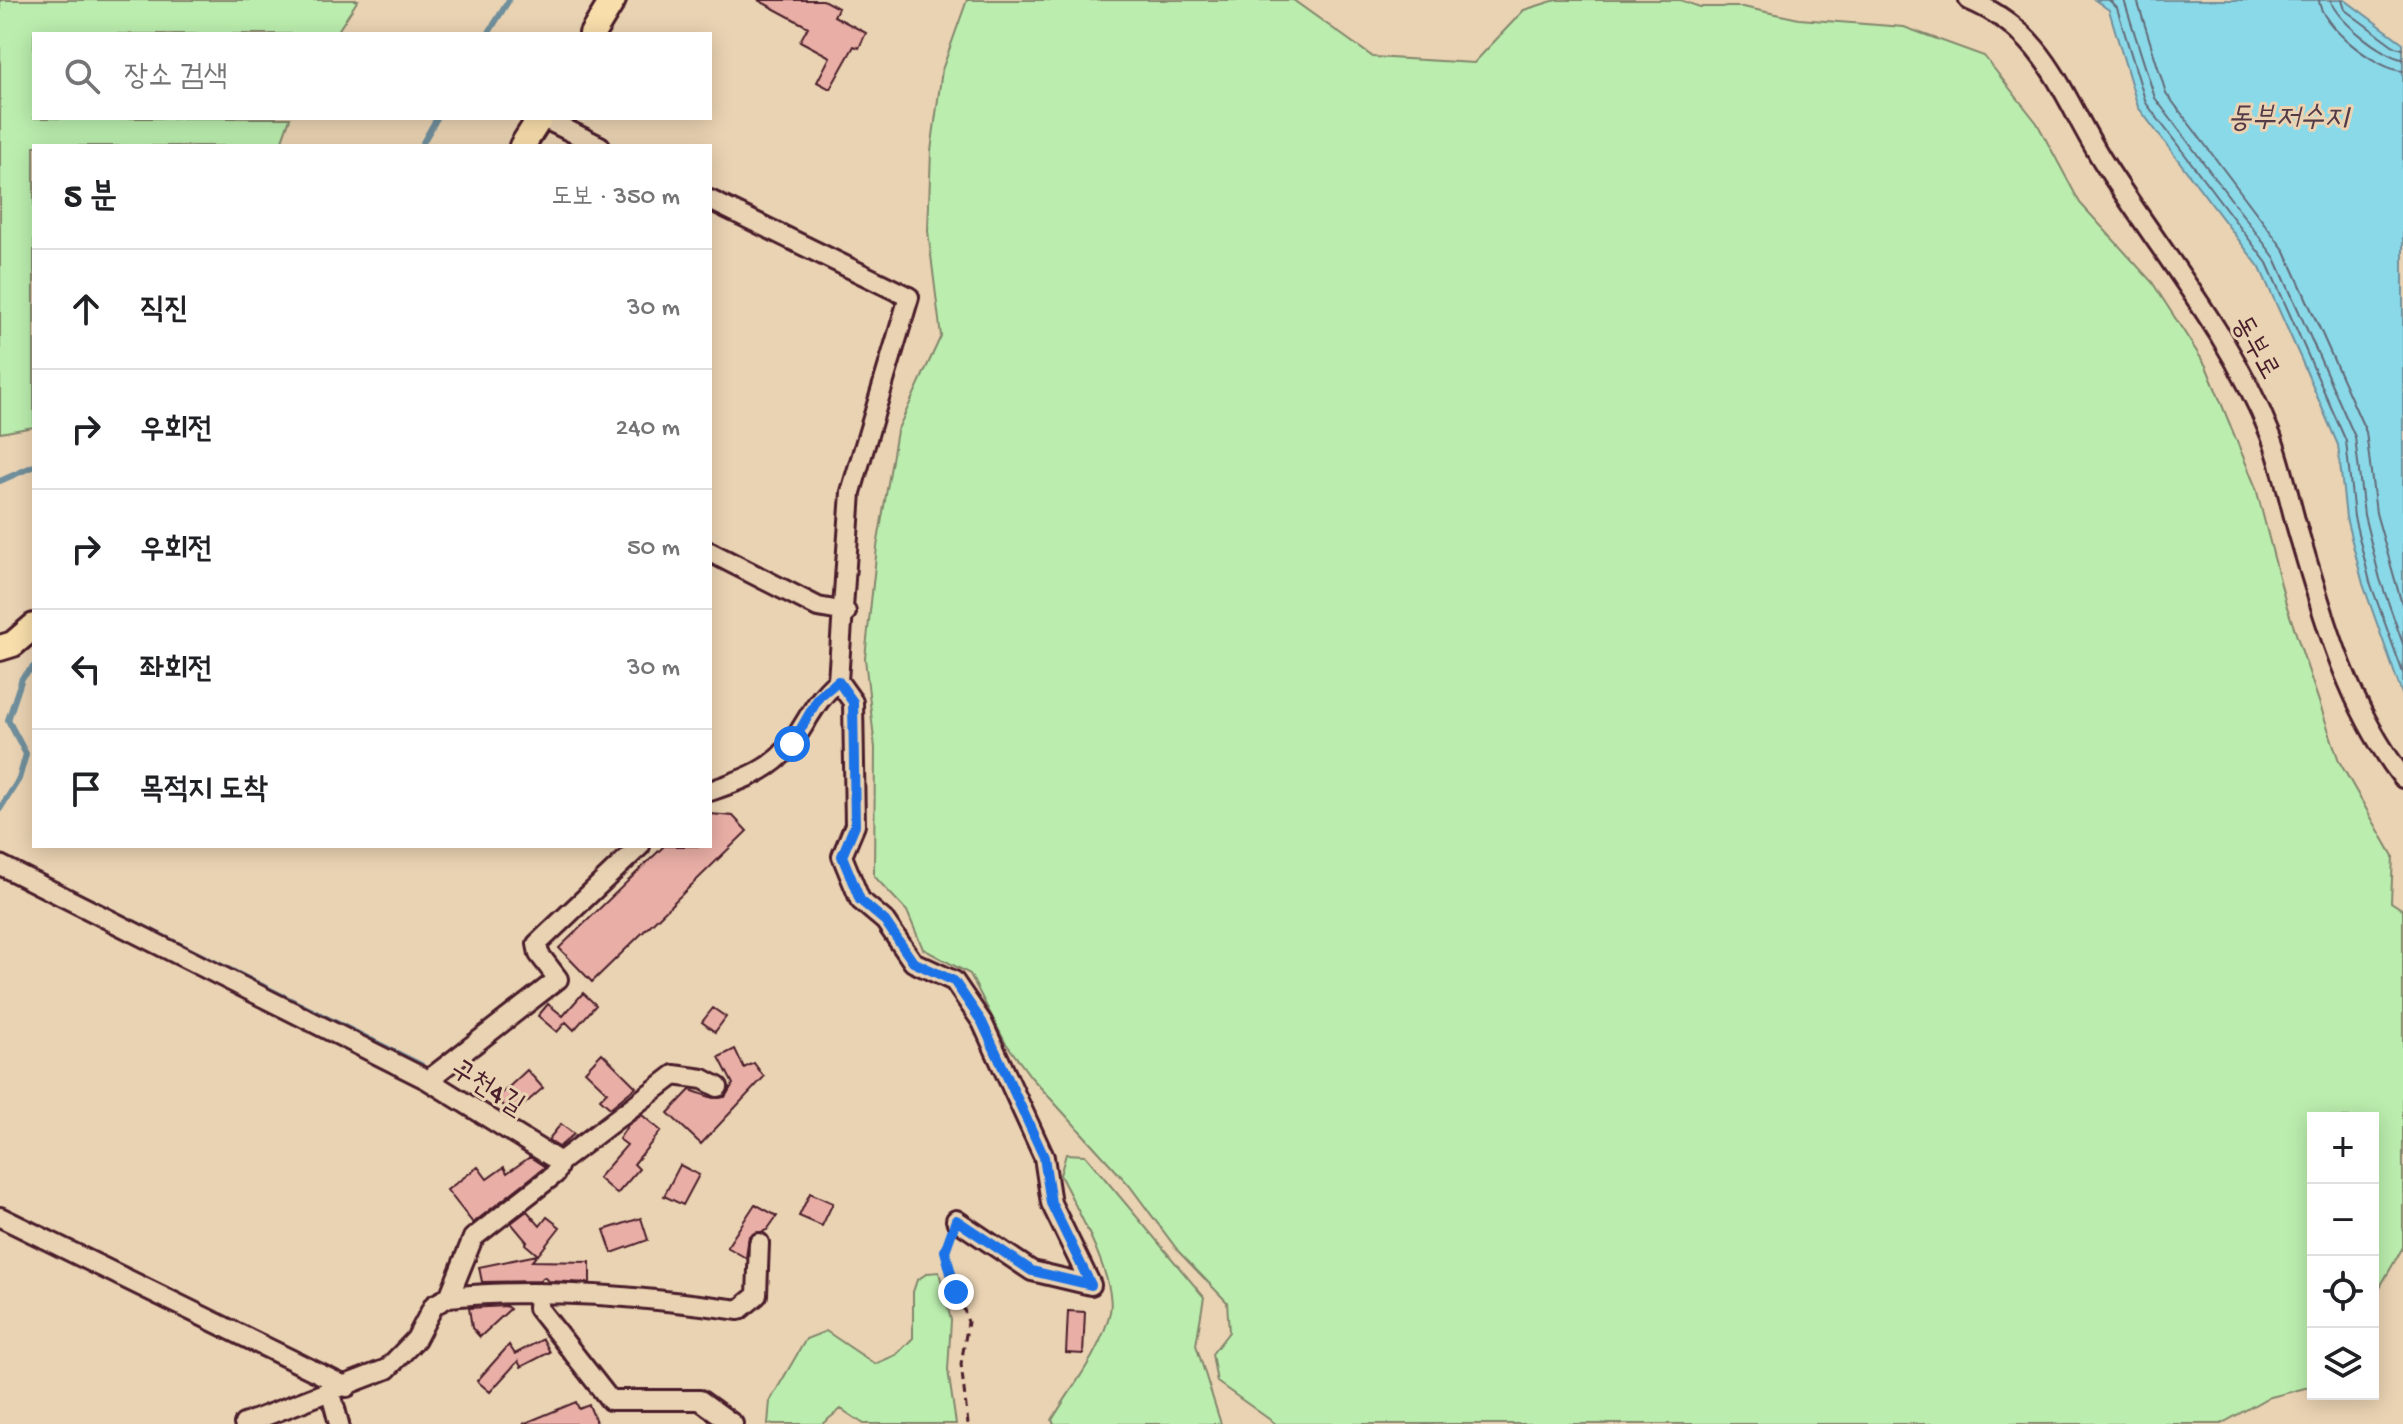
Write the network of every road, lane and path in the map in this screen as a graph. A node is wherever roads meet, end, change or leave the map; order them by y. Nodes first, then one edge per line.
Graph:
1 (613, 0) edge
2 (1969, 0) edge
3 (593, 32) edge
4 (541, 120) edge
5 (546, 120) edge
6 (523, 144) edge
7 (596, 144) edge
8 (712, 201) edge
9 (712, 553) edge
10 (846, 612) junction
11 (32, 628) edge
12 (0, 648) edge
13 (838, 681) junction
14 (2403, 778) edge
15 (712, 790) edge
16 (635, 848) edge
17 (0, 865) edge
18 (428, 1080) junction
19 (718, 1087) dead end
20 (560, 1162) junction
21 (0, 1217) edge
22 (956, 1220) joint
23 (759, 1243) dead end
24 (539, 1293) junction
25 (449, 1297) junction
26 (339, 1390) junction
27 (244, 1424) edge
28 (339, 1424) edge
29 (733, 1424) edge
30 (968, 1424) edge

1 - 3 main road
2 - 14 street, 동부로
4 - 6 main road
5 - 7 street
8 - 10 street
9 - 10 street
10 - 13 street
11 - 12 main road
13 - 15 street
13 - 22 street
16 - 18 street
17 - 18 street, 구천4길
18 - 20 street, 구천4길
19 - 20 street
20 - 25 street
21 - 26 street
22 - 30 path
23 - 24 street
24 - 25 street
24 - 29 street
25 - 26 street
26 - 27 street
26 - 28 street

